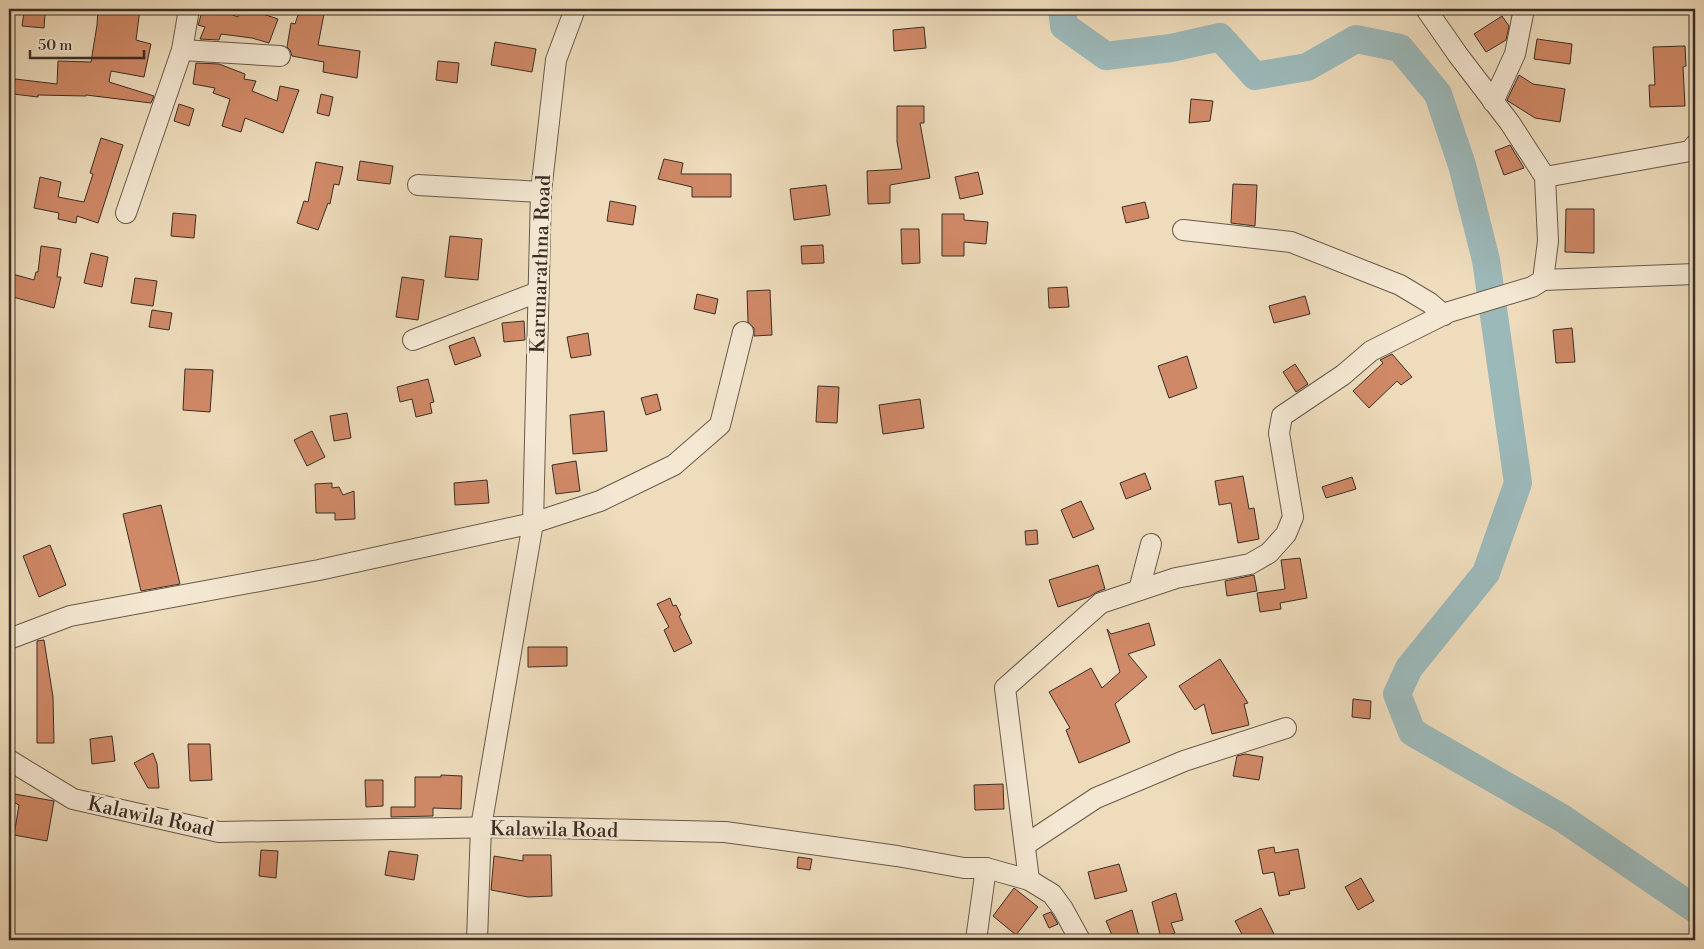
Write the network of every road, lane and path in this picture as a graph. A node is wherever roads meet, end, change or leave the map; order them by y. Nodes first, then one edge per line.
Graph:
1 (189, 9) edge
2 (575, 9) edge
3 (1426, 9) edge
4 (1524, 9) edge
5 (182, 50) junction
6 (280, 56) dead end
7 (1493, 102) junction
8 (1695, 145) edge
9 (1545, 177) junction
10 (418, 185) dead end
11 (541, 192) junction
12 (126, 213) dead end
13 (1183, 230) dead end
14 (1695, 274) edge
15 (1537, 283) junction
16 (538, 292) junction
17 (1446, 314) junction
18 (743, 332) dead end
19 (413, 340) dead end
20 (533, 523) junction
21 (1151, 544) dead end
22 (1138, 590) junction
23 (9, 639) edge
24 (1286, 728) dead end
25 (9, 760) edge
26 (481, 827) junction
27 (1025, 845) junction
28 (986, 868) junction
29 (1029, 880) junction
30 (477, 940) edge
31 (976, 940) edge
32 (1080, 940) edge

1 - 5 street
2 - 11 street, Karunarathna Road
3 - 7 street
4 - 7 street
5 - 6 street
5 - 12 street
7 - 9 street
8 - 9 street
9 - 15 street
10 - 11 street
11 - 16 street, Karunarathna Road
13 - 17 street
14 - 15 street
15 - 17 street
16 - 19 street
16 - 20 street, Karunarathna Road
17 - 22 street
18 - 20 street
20 - 23 street
20 - 26 street, Karunarathna Road
21 - 22 street
22 - 27 street
24 - 27 street
25 - 26 street, Kalawila Road
26 - 28 street, Kalawila Road
26 - 30 street, Karunarathna Road
27 - 29 street
28 - 29 street, Kalawila Road
28 - 31 street
29 - 32 street, Kalawila Road

